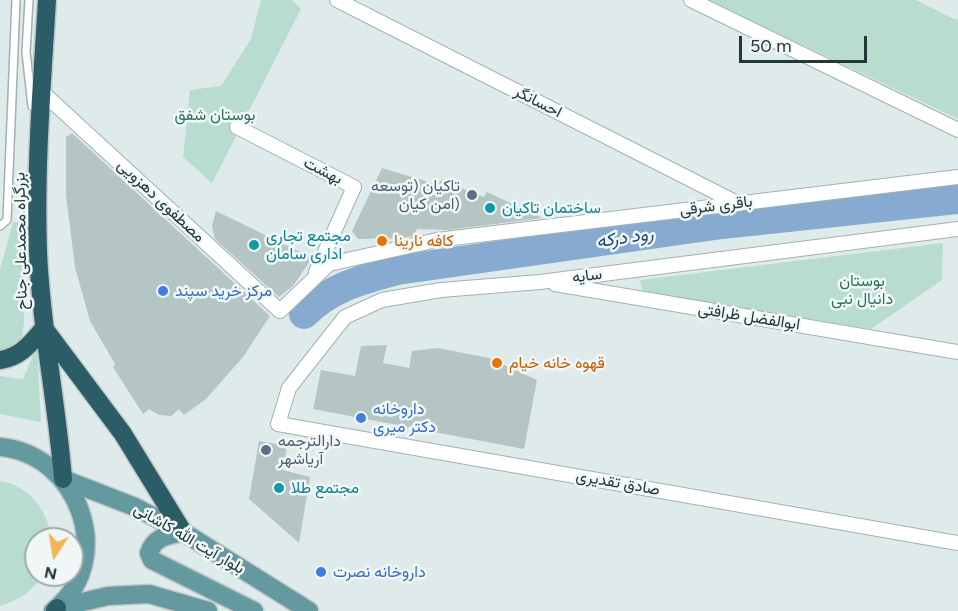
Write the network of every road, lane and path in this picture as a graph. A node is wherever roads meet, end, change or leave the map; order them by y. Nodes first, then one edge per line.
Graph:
1 (16, 0) edge
2 (29, 0) edge
3 (47, 0) edge
4 (337, 0) edge
5 (691, 0) edge
6 (41, 91) junction
7 (237, 128) dead end
8 (958, 130) edge
9 (958, 177) edge
10 (739, 204) junction
11 (0, 226) edge
12 (958, 229) edge
13 (38, 251) junction
14 (314, 277) junction
15 (540, 282) junction
16 (280, 311) joint
17 (44, 328) junction
18 (958, 352) edge
19 (0, 360) edge
20 (278, 424) joint
21 (0, 447) edge
22 (63, 480) junction
23 (183, 532) junction
24 (958, 543) edge
25 (55, 610) edge
26 (208, 611) edge
27 (254, 611) edge
28 (309, 611) edge

1 - 11 lane
2 - 13 lane
3 - 6 highway, بزرگراه محمدعلی جناح
4 - 10 street, احسانگر
5 - 8 street
6 - 13 highway, بزرگراه محمدعلی جناح
6 - 16 street, مصطفوی دهزویی
7 - 14 street, بهشت
9 - 10 street, باقری شرقی
10 - 14 street, باقری شرقی
12 - 15 street, سایه
13 - 17 highway, بزرگراه محمدعلی جناح
14 - 16 street, باقری شرقی
15 - 18 street, ابوالفضل ظرافتی
15 - 20 street, سایه
17 - 19 highway
17 - 22 highway, بزرگراه محمدعلی جناح
17 - 23 highway
20 - 24 street, صادق تقدیری
21 - 22 main road
22 - 23 main road, بلوار آیت الله کاشانی
22 - 25 main road
23 - 27 main road
23 - 28 main road, بلوار آیت الله کاشانی
25 - 26 main road

